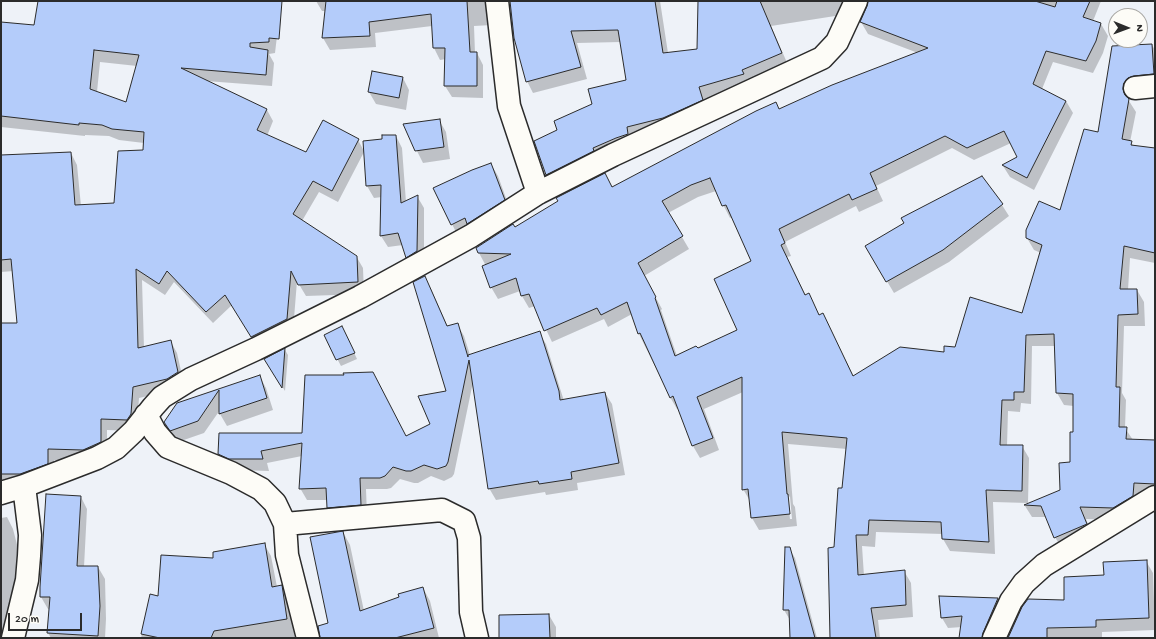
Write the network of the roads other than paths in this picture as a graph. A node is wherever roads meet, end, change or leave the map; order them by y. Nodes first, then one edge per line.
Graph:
1 (497, 1) edge
2 (856, 1) edge
3 (538, 193) junction
4 (146, 415) junction
5 (24, 486) junction
6 (1, 493) edge
7 (1155, 497) edge
8 (286, 524) junction
9 (13, 638) edge
10 (308, 638) edge
11 (477, 638) edge
12 (994, 638) edge

1 - 3 street
2 - 3 street
3 - 4 street
4 - 5 street
4 - 8 street
5 - 6 street
5 - 9 street
7 - 12 street
8 - 10 street
8 - 11 street

